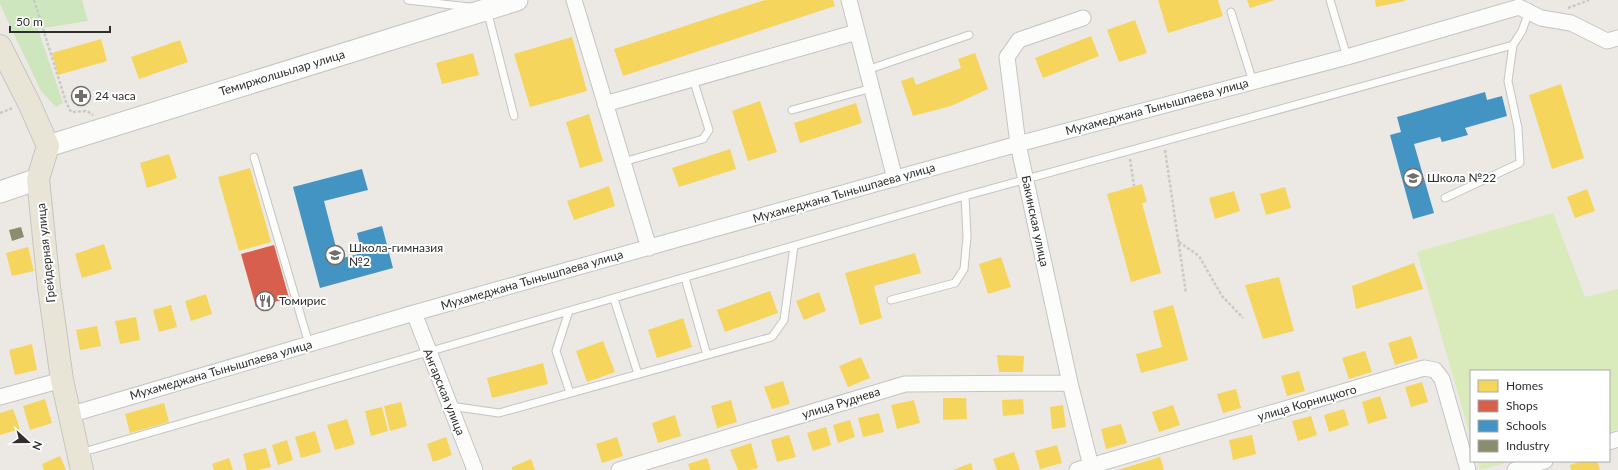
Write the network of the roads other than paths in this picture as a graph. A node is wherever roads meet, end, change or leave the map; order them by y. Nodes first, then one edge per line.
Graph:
1 (408, 0) edge
2 (574, 0) edge
3 (849, 0) edge
4 (1330, 0) edge
5 (509, 1) edge
6 (1522, 6) edge
7 (486, 9) junction
8 (1231, 12) dead end
9 (1083, 18) dead end
10 (857, 32) junction
11 (969, 35) dead end
12 (1618, 38) edge
13 (1513, 45) junction
14 (0, 46) edge
15 (1347, 57) junction
16 (867, 70) junction
17 (693, 79) junction
18 (1253, 82) junction
19 (872, 88) junction
20 (605, 104) junction
21 (792, 110) dead end
22 (514, 116) dead end
23 (1018, 144) junction
24 (48, 146) junction
25 (254, 157) dead end
26 (623, 162) junction
27 (38, 179) junction
28 (895, 179) junction
29 (1026, 180) junction
30 (0, 192) edge
31 (965, 196) junction
32 (1444, 198) dead end
33 (794, 246) junction
34 (649, 248) junction
35 (685, 278) junction
36 (614, 299) junction
37 (891, 300) dead end
38 (569, 312) junction
39 (414, 313) junction
40 (309, 344) junction
41 (429, 352) junction
42 (707, 355) junction
43 (638, 374) junction
44 (62, 380) junction
45 (1070, 383) junction
46 (570, 393) junction
47 (0, 397) edge
48 (450, 406) junction
49 (69, 415) junction
50 (80, 462) edge
51 (1542, 462) edge
52 (1086, 469) edge
53 (475, 470) edge
54 (619, 470) edge
55 (1468, 470) edge
56 (1515, 470) edge

1 - 7 lane
2 - 20 street
3 - 10 street
4 - 15 lane
5 - 7 street, Темиржолшылар улица
6 - 12 street
6 - 13 lane
6 - 15 street, Мухамеджана Тынышпаева улица
7 - 22 lane
7 - 24 street, Темиржолшылар улица
8 - 18 lane
9 - 23 street, Бакинская улица
10 - 16 street
10 - 17 street
11 - 16 lane
13 - 29 lane
13 - 32 lane
14 - 24 main road
15 - 18 street, Мухамеджана Тынышпаева улица
16 - 19 street
17 - 20 street
17 - 26 lane
18 - 23 street, Мухамеджана Тынышпаева улица
19 - 21 lane
19 - 28 street
20 - 26 street
23 - 28 street, Мухамеджана Тынышпаева улица
23 - 29 street, Бакинская улица
24 - 27 main road, Грейдерная улица
25 - 40 lane
26 - 34 street
27 - 30 street
27 - 44 main road, Грейдерная улица
28 - 34 street, Мухамеджана Тынышпаева улица
29 - 31 lane
29 - 45 street, Бакинская улица
31 - 33 lane
31 - 37 lane
33 - 35 lane
33 - 42 lane
34 - 39 street, Мухамеджана Тынышпаева улица
35 - 36 lane
35 - 42 lane
36 - 38 lane
36 - 43 lane
38 - 41 lane
38 - 46 lane
39 - 40 street, Мухамеджана Тынышпаева улица
39 - 41 street, Ангарская улица
40 - 49 street, Мухамеджана Тынышпаева улица
41 - 48 street, Ангарская улица
41 - 50 lane
42 - 43 lane
43 - 46 lane
44 - 47 street
44 - 49 main road, Грейдерная улица
45 - 52 street, Бакинская улица
45 - 54 street, улица Руднева
46 - 48 lane
48 - 53 street, Ангарская улица
49 - 50 main road, Грейдерная улица
51 - 56 street
52 - 55 street, улица Корницкого

